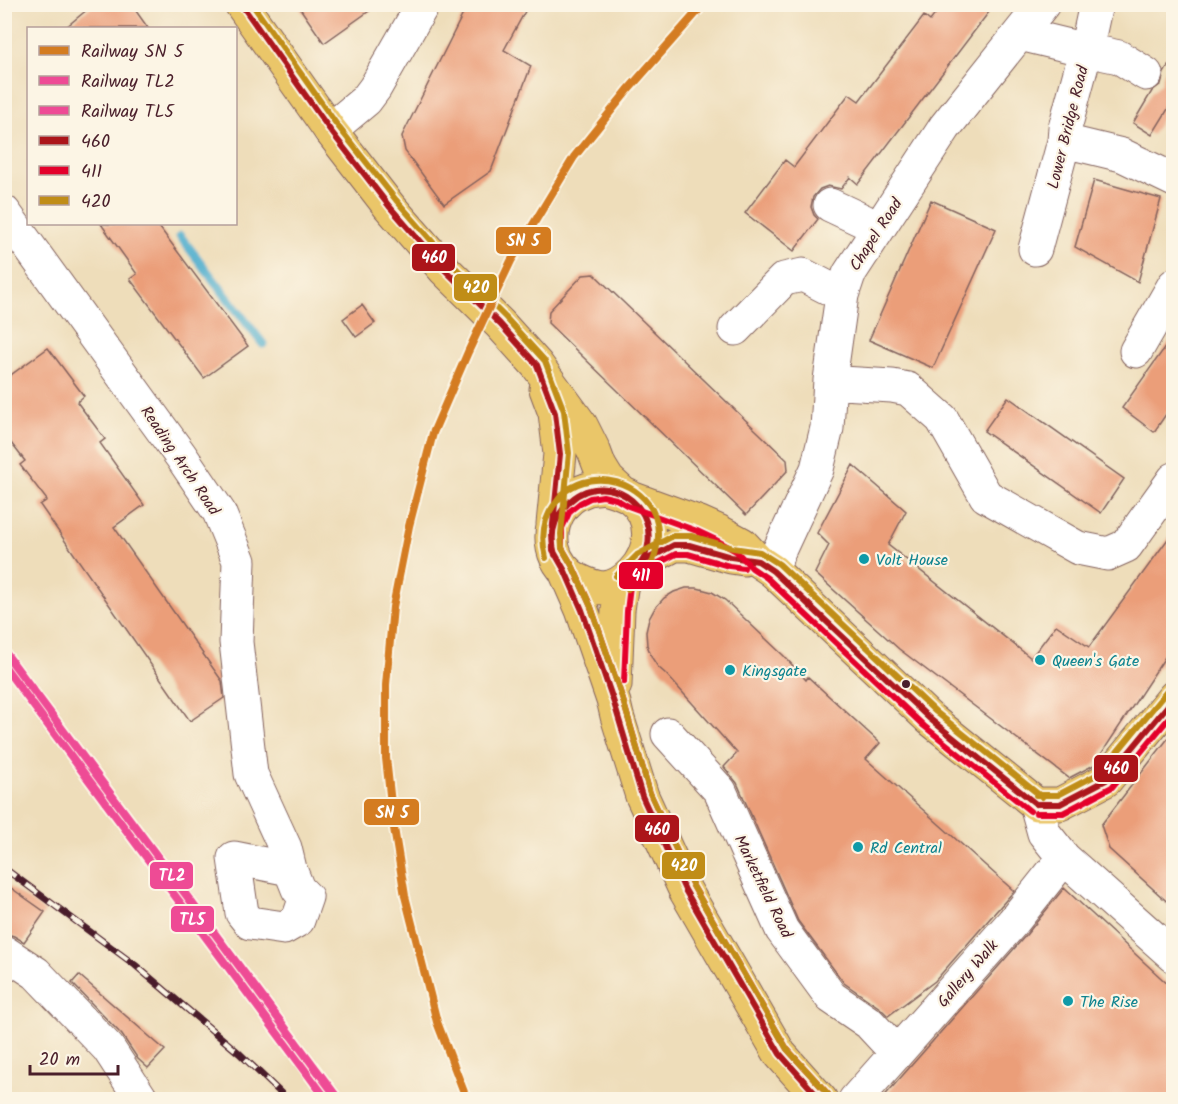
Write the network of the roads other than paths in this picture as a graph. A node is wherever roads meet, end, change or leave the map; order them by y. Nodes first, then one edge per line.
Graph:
1 (241, 4) edge
2 (423, 4) edge
3 (1043, 4) edge
4 (1096, 4) edge
5 (1020, 34) junction
6 (1086, 50) junction
7 (1146, 74) dead end
8 (330, 130) junction
9 (1064, 141) junction
10 (1173, 180) edge
11 (830, 205) dead end
12 (4, 212) edge
13 (878, 229) junction
14 (1035, 249) dead end
15 (1173, 285) edge
16 (842, 295) junction
17 (735, 329) dead end
18 (1136, 351) dead end
19 (537, 365) junction
20 (830, 380) junction
21 (1173, 479) edge
22 (626, 495) junction
23 (552, 534) junction
24 (766, 566) junction
25 (565, 571) junction
26 (632, 572) junction
27 (1173, 697) edge
28 (614, 703) junction
29 (668, 734) dead end
30 (1036, 804) junction
31 (1064, 858) junction
32 (287, 859) dead end
33 (4, 952) edge
34 (1173, 956) edge
35 (896, 1052) junction
36 (142, 1100) edge
37 (821, 1100) edge
38 (855, 1100) edge

1 - 8 main road
2 - 8 street
3 - 5 street, Chapel Road
4 - 6 street, Lower Bridge Road
5 - 6 street
5 - 13 street, Chapel Road
6 - 7 street
6 - 9 street, Lower Bridge Road
8 - 19 main road
9 - 10 street
9 - 14 street, Lower Bridge Road
11 - 13 street
12 - 32 street, Reading Arch Road
13 - 16 street, Chapel Road
15 - 18 street
16 - 17 street
16 - 20 street, Chapel Road
19 - 22 main road
19 - 23 main road
20 - 21 street
20 - 24 street, Chapel Road
22 - 23 main road
22 - 24 main road
22 - 26 main road
23 - 25 main road
24 - 26 main road
24 - 30 main road
25 - 26 main road
25 - 28 main road
26 - 28 main road
27 - 30 main road
28 - 37 main road
29 - 35 street, Marketfield Road
30 - 31 street
31 - 34 street
31 - 35 street, Gallery Walk
33 - 36 street
35 - 38 street

